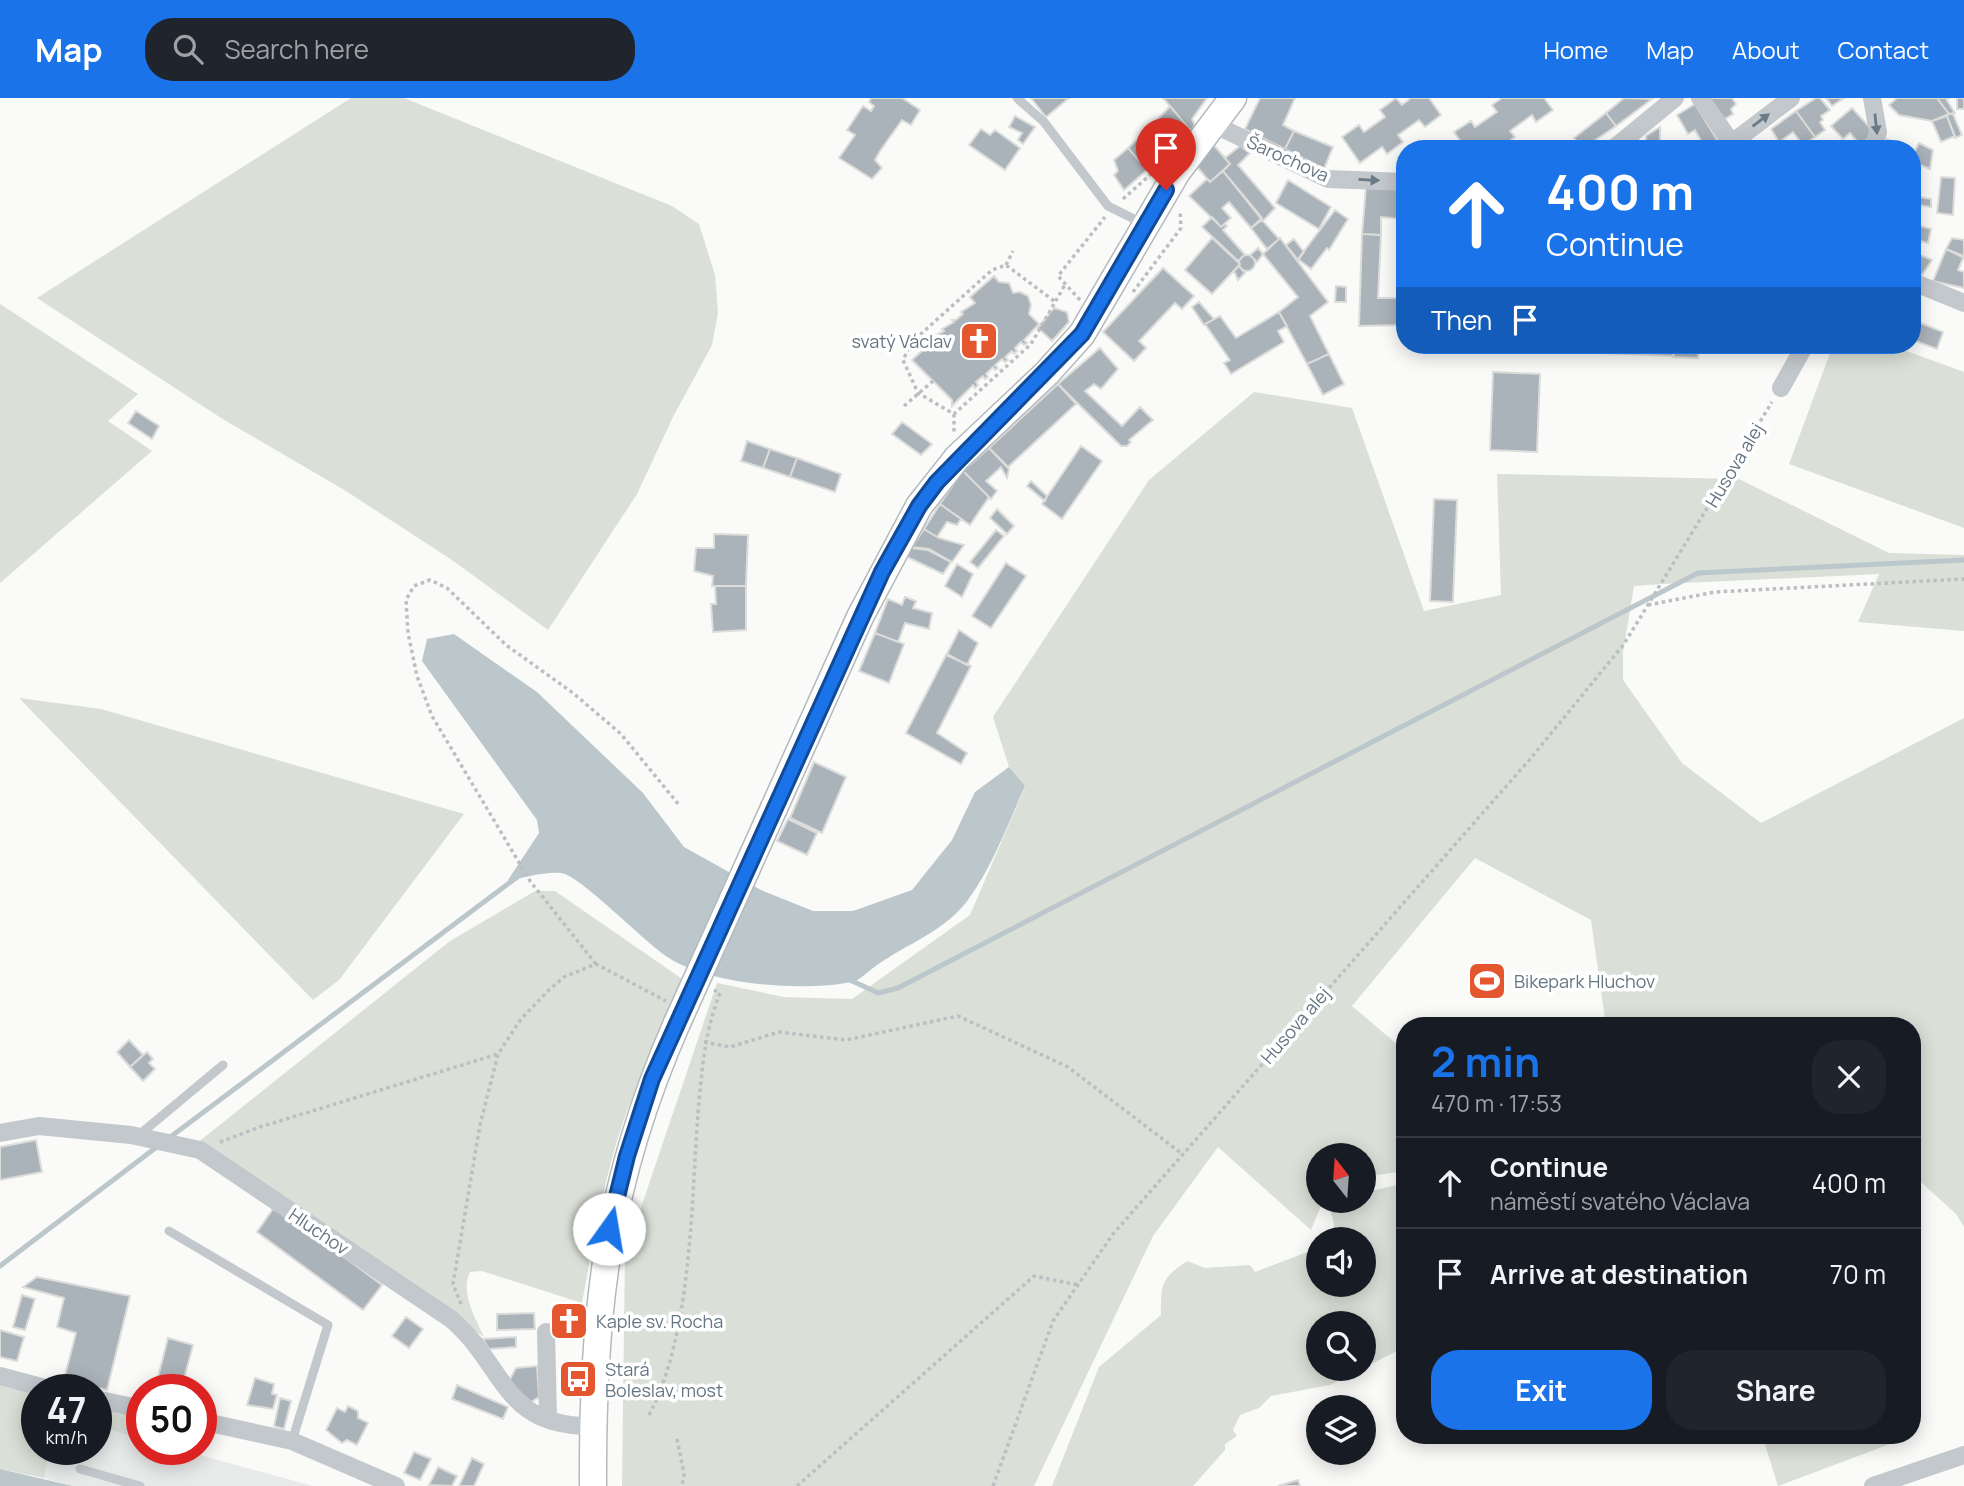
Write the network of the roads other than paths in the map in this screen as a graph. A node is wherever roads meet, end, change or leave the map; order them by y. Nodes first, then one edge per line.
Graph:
1 (1017, 98) edge
2 (1233, 98) edge
3 (1675, 98) edge
4 (1700, 98) edge
5 (1791, 98) edge
6 (1872, 98) edge
7 (1215, 125) junction
8 (1624, 140) edge
9 (1729, 140) edge
10 (1740, 140) edge
11 (1876, 140) edge
12 (1396, 182) edge
13 (1146, 225) junction
14 (1921, 285) edge
15 (1964, 303) edge
16 (1800, 354) edge
17 (1781, 388) road end
18 (223, 1065) dead end
19 (0, 1133) edge
20 (138, 1137) junction
21 (169, 1231) dead end
22 (546, 1332) dead end
23 (0, 1376) edge
24 (21, 1382) edge
25 (548, 1419) junction
26 (217, 1425) edge
27 (592, 1426) junction
28 (292, 1441) junction
29 (1964, 1455) edge
30 (79, 1469) dead end
31 (140, 1486) edge
32 (396, 1486) edge
33 (593, 1486) edge
34 (1874, 1486) edge

1 - 13 lane
2 - 7 main road
3 - 8 street
4 - 9 street
10 -> 5 street
6 -> 11 street
7 -> 12 street, Šarochova
7 - 13 main road
13 - 27 main road, bridge
14 - 15 street
16 - 17 street
18 - 20 lane
19 - 20 street, Hluchov
20 - 25 street, Hluchov
21 - 28 lane
22 - 25 street
23 - 24 street
25 - 27 street, Hluchov
26 - 28 street
27 - 33 main road
28 - 32 street
29 - 34 street
30 - 31 lane

